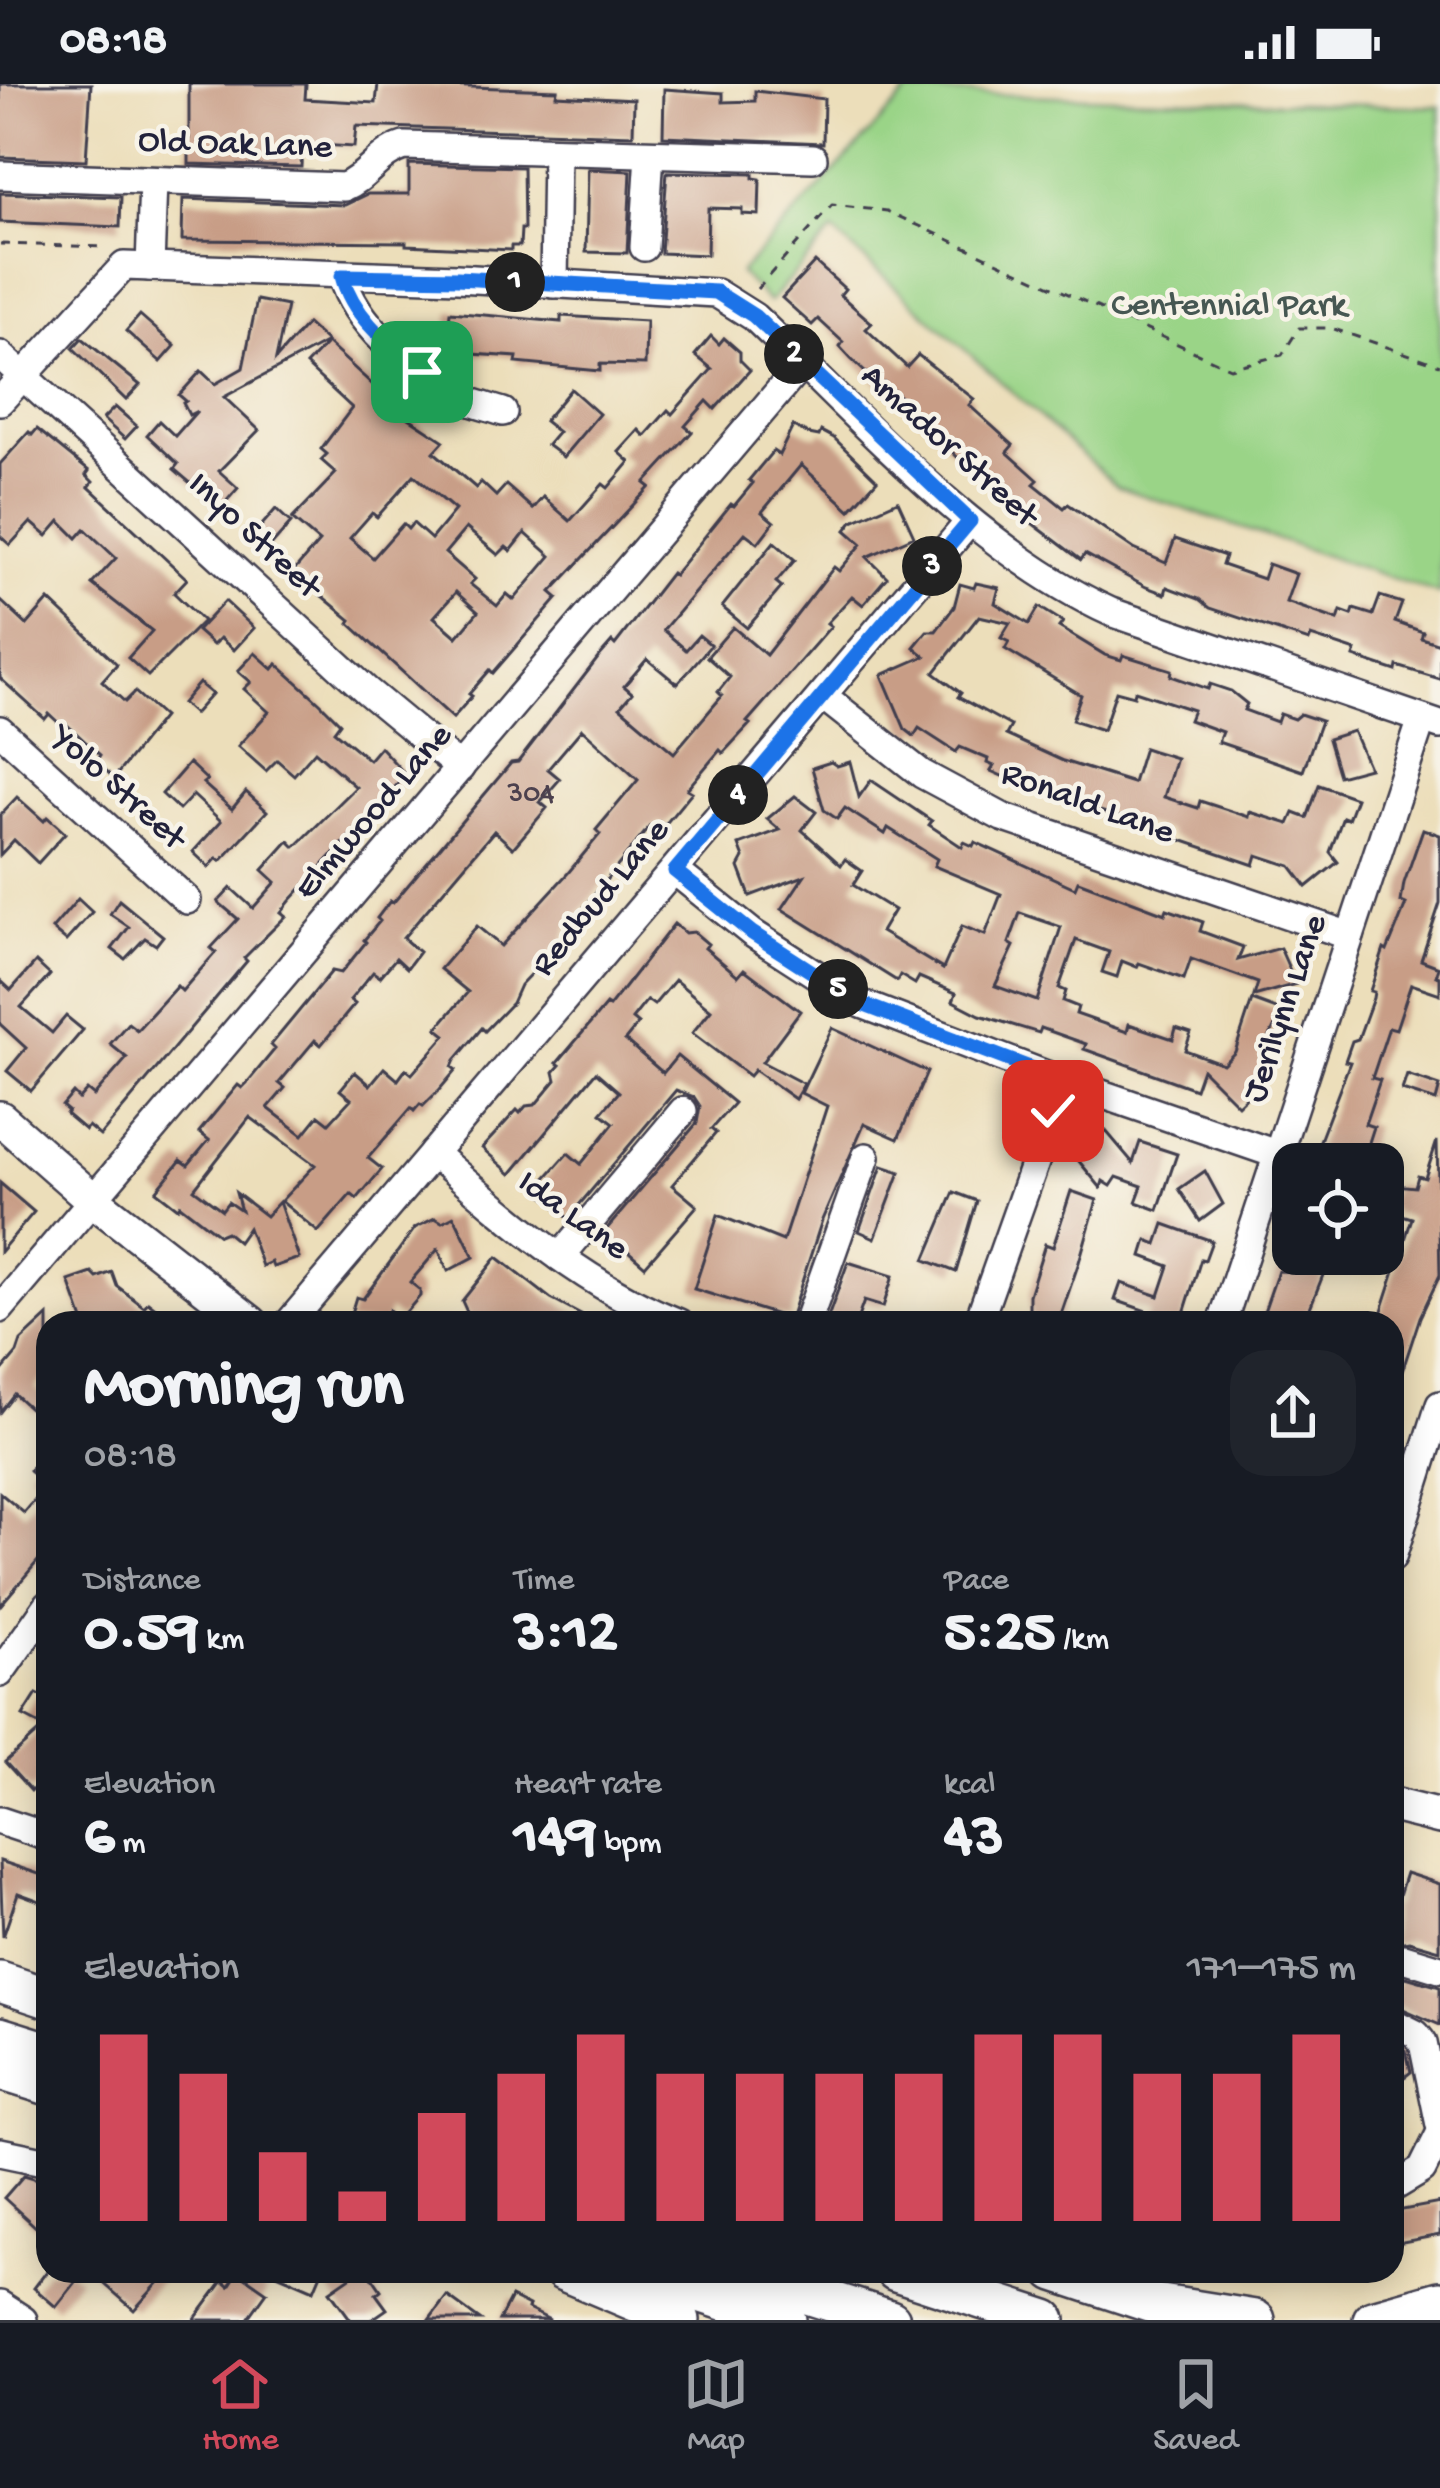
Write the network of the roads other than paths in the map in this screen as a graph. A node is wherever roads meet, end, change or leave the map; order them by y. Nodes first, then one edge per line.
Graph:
1 (556, 151) junction
2 (650, 154) junction
3 (813, 158) dead end
4 (0, 175) edge
5 (153, 181) junction
6 (644, 247) dead end
7 (137, 266) junction
8 (342, 276) junction
9 (554, 284) junction
10 (0, 355) edge
11 (803, 363) junction
12 (24, 375) junction
13 (0, 401) edge
14 (502, 412) dead end
15 (970, 521) junction
16 (823, 696) junction
17 (1431, 722) edge
18 (0, 730) edge
19 (460, 769) junction
20 (675, 871) junction
21 (187, 900) dead end
22 (1350, 937) junction
23 (1064, 1081) junction
24 (683, 1111) dead end
25 (0, 1118) edge
26 (1280, 1143) edge
27 (433, 1153) junction
28 (1272, 1153) edge
29 (866, 1156) dead end
30 (1272, 1167) edge
31 (92, 1199) junction
32 (560, 1257) junction
33 (0, 1309) edge
34 (236, 1311) edge
35 (299, 1311) edge
36 (652, 1311) edge
37 (811, 1311) edge
38 (982, 1311) edge
39 (1226, 1311) edge
40 (1440, 1405) edge
41 (1404, 1518) edge
42 (36, 1621) edge
43 (0, 1673) edge
44 (1404, 1808) edge
45 (1440, 1817) edge
46 (0, 1821) edge
47 (36, 1833) edge
48 (1404, 1958) edge
49 (1440, 1969) edge
50 (0, 1982) edge
51 (36, 1993) edge
52 (1404, 2028) edge
53 (0, 2037) edge
54 (36, 2048) edge
55 (0, 2070) edge
56 (36, 2080) edge
57 (1440, 2125) edge
58 (1440, 2134) edge
59 (0, 2152) edge
60 (36, 2160) edge
61 (1404, 2181) edge
62 (592, 2283) edge
63 (671, 2283) edge
64 (773, 2283) edge
65 (933, 2283) edge
66 (1090, 2283) edge
67 (1440, 2301) edge
68 (0, 2305) edge
69 (1173, 2312) edge
70 (23, 2320) edge
71 (680, 2320) edge
72 (786, 2320) edge
73 (890, 2320) edge
74 (1046, 2320) edge
75 (1256, 2320) edge
76 (1373, 2320) edge

1 - 2 street, Old Oak Lane
1 - 5 street, Old Oak Lane
1 - 9 street
2 - 3 street, Old Oak Lane
2 - 6 street
4 - 5 street, Old Oak Lane
5 - 7 street
7 - 8 street, Amador Street
7 - 12 street
8 - 9 street, Amador Street
8 - 14 street
9 - 11 street, Amador Street
10 - 12 street, Inyo Street
11 - 15 street, Amador Street
11 - 19 street, Elmwood Lane
12 - 13 street
12 - 19 street, Inyo Street
15 - 16 street, Redbud Lane
15 - 17 street, Amador Street
16 - 20 street, Redbud Lane
16 - 22 street, Ronald Lane
17 - 22 street, Jerilynn Lane
18 - 21 street, Yolo Street
19 - 31 street, Elmwood Lane
20 - 23 street
20 - 27 street, Redbud Lane
22 - 26 street, Jerilynn Lane
23 - 28 street
23 - 38 street
24 - 32 street
25 - 31 main road
27 - 32 street, Ida Lane
27 - 35 street, Redbud Lane
29 - 37 street
30 - 39 street, Jerilynn Lane
31 - 33 street, Elmwood Lane
31 - 34 main road
32 - 36 street, Ida Lane
40 - 41 street
42 - 43 street
44 - 45 main road
46 - 47 street
48 - 49 street
50 - 51 highway
52 - 57 street
53 - 54 highway
55 - 56 highway
58 - 61 street
59 - 60 street
62 - 71 highway
63 - 72 highway
64 - 73 highway
65 - 74 highway
66 - 69 highway
67 - 76 highway
68 - 70 street
69 - 75 highway

